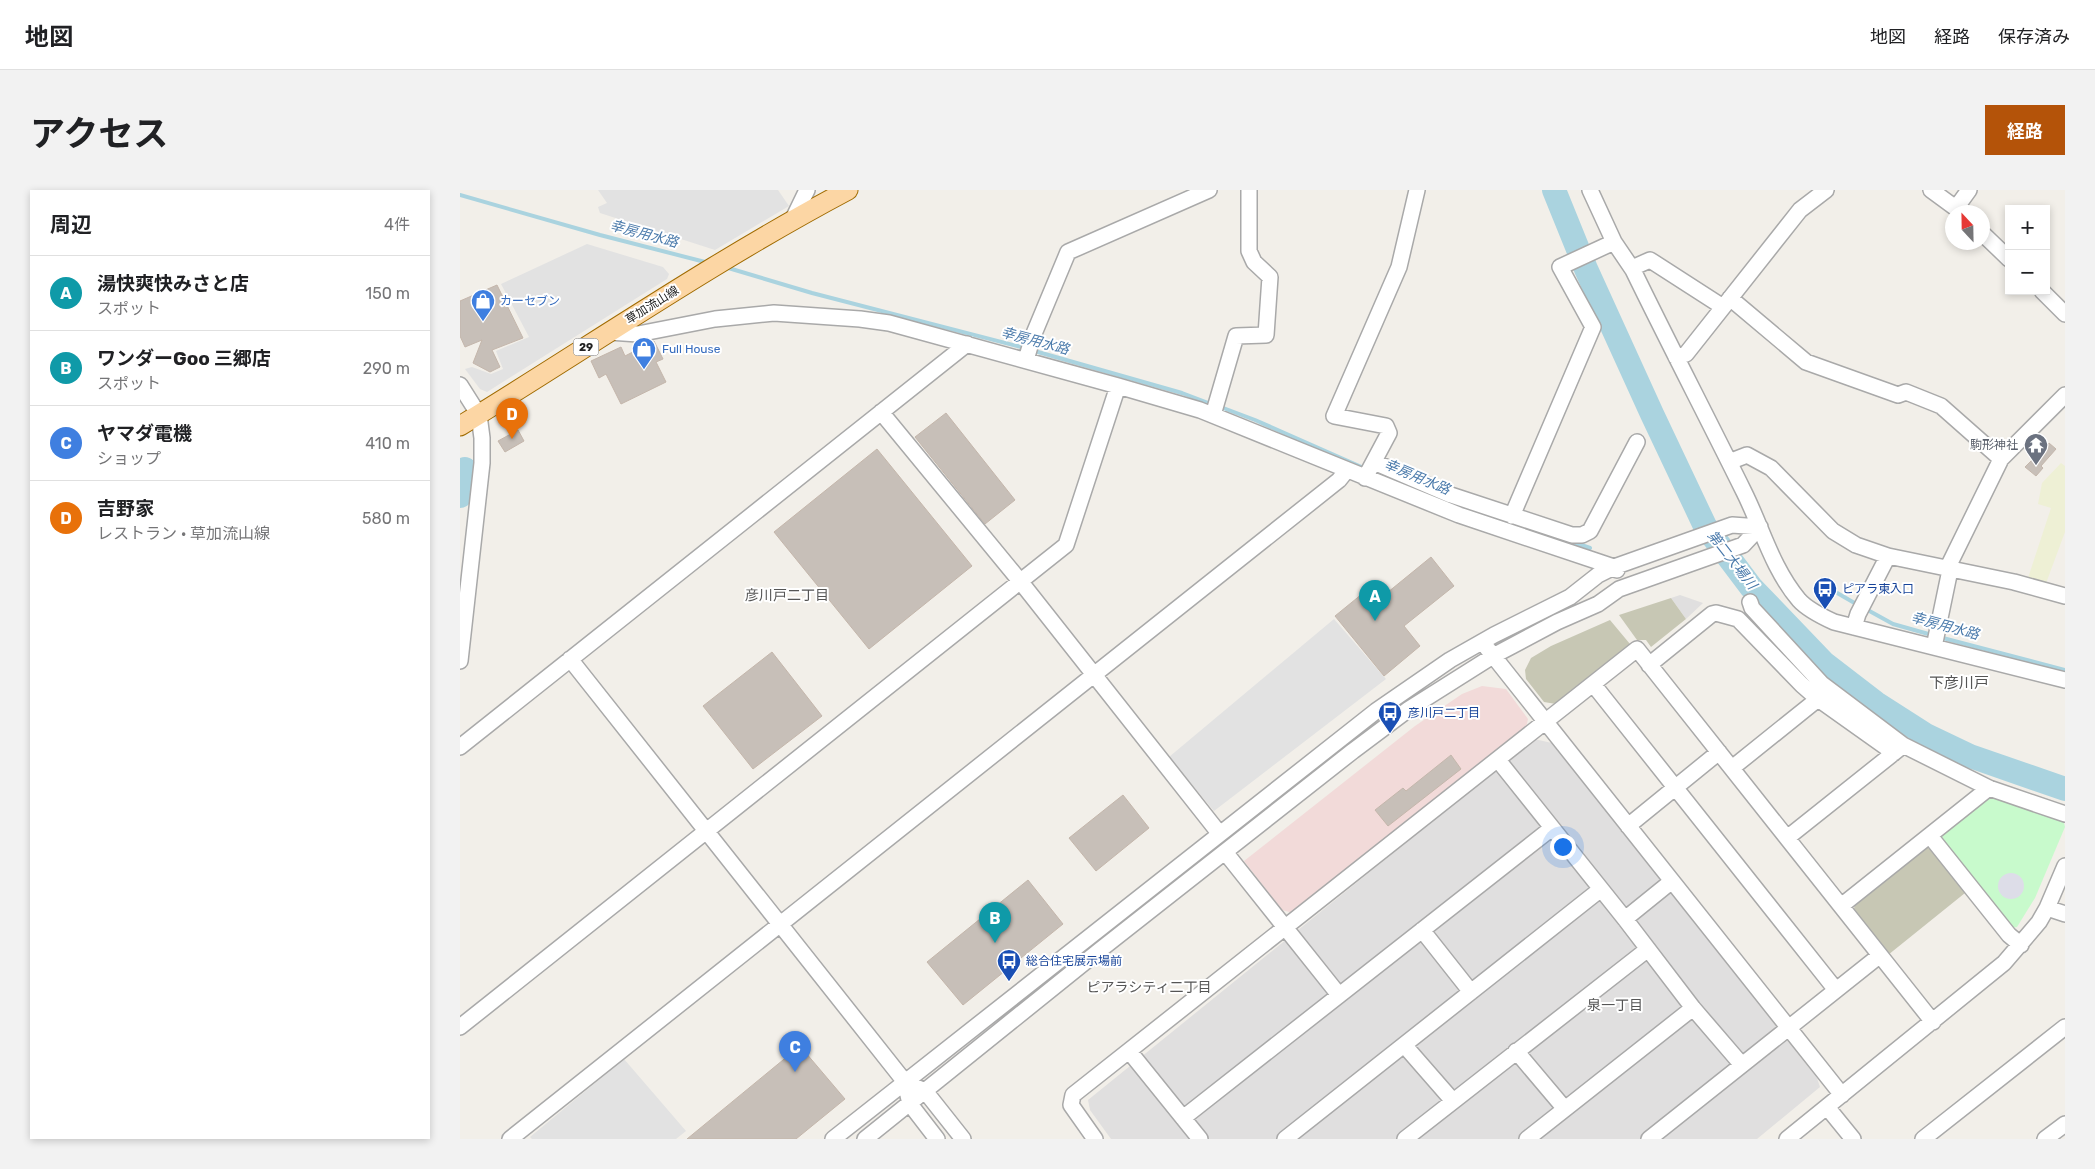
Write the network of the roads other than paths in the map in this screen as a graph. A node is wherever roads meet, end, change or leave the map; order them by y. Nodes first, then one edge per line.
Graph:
1 (807, 190) edge
2 (848, 190) edge
3 (1209, 190) edge
4 (1249, 190) edge
5 (1417, 190) edge
6 (1590, 190) edge
7 (1826, 190) edge
8 (1931, 190) edge
9 (1969, 190) edge
10 (1952, 205) edge
11 (1962, 205) edge
12 (792, 219) junction
13 (1990, 241) edge
14 (1608, 245) junction
15 (2005, 255) edge
16 (1632, 268) junction
17 (2046, 295) edge
18 (1727, 302) junction
19 (2065, 314) edge
20 (609, 332) junction
21 (967, 344) junction
22 (1676, 357) junction
23 (1026, 360) junction
24 (460, 385) edge
25 (1118, 386) junction
26 (2065, 395) edge
27 (1214, 410) junction
28 (881, 412) junction
29 (479, 415) junction
30 (460, 426) edge
31 (1638, 442) dead end
32 (2001, 460) junction
33 (1374, 462) junction
34 (1729, 462) junction
35 (1347, 470) junction
36 (1365, 478) junction
37 (1512, 516) junction
38 (1760, 527) junction
39 (1888, 556) junction
40 (1614, 567) junction
41 (1948, 569) junction
42 (1020, 581) junction
43 (1629, 585) junction
44 (2065, 596) edge
45 (1750, 602) dead end
46 (1859, 614) junction
47 (1936, 639) junction
48 (1482, 642) junction
49 (1493, 656) junction
50 (570, 659) junction
51 (460, 661) edge
52 (1649, 664) junction
53 (1094, 675) junction
54 (2065, 680) edge
55 (1592, 684) junction
56 (1818, 699) junction
57 (1546, 722) junction
58 (460, 747) edge
59 (1898, 749) junction
60 (1719, 752) junction
61 (1498, 760) junction
62 (1732, 768) junction
63 (1675, 788) junction
64 (1989, 788) junction
65 (2065, 814) edge
66 (1628, 826) junction
67 (1552, 828) junction
68 (707, 832) junction
69 (1219, 833) junction
70 (1930, 836) junction
71 (1787, 838) junction
72 (1225, 852) junction
73 (2065, 866) edge
74 (1672, 881) junction
75 (1601, 888) junction
76 (1841, 906) junction
77 (2047, 908) junction
78 (2065, 914) edge
79 (1625, 919) junction
80 (780, 924) junction
81 (1285, 928) junction
82 (1422, 930) junction
83 (2020, 945) junction
84 (1648, 949) junction
85 (1879, 956) junction
86 (1836, 990) junction
87 (1471, 992) junction
88 (1339, 995) junction
89 (1693, 1008) junction
90 (1933, 1022) junction
91 (460, 1027) edge
92 (2065, 1027) edge
93 (1789, 1028) junction
94 (1405, 1046) junction
95 (1129, 1051) junction
96 (1516, 1051) junction
97 (1742, 1065) junction
98 (905, 1082) junction
99 (925, 1091) junction
100 (1842, 1095) junction
101 (1453, 1101) junction
102 (910, 1104) junction
103 (1827, 1107) junction
104 (1564, 1109) junction
105 (1183, 1118) junction
106 (2065, 1124) edge
107 (510, 1139) edge
108 (833, 1139) edge
109 (866, 1139) edge
110 (937, 1139) edge
111 (963, 1139) edge
112 (1095, 1139) edge
113 (1200, 1139) edge
114 (1286, 1139) edge
115 (1405, 1139) edge
116 (1527, 1139) edge
117 (1649, 1139) edge
118 (1787, 1139) edge
119 (1853, 1139) edge
120 (1923, 1139) edge
121 (2045, 1139) edge

1 - 12 street
2 - 12 main road, 草加流山線 / 29
3 - 23 street
4 - 27 street
5 - 33 street
6 - 14 street
7 - 18 street
8 - 10 street
9 - 11 street
12 - 20 main road, 草加流山線 / 29
13 - 15 street
14 - 16 street
14 - 37 street
16 - 18 street
16 - 22 street
17 - 19 street
18 - 22 street
18 - 32 street
20 - 21 street
20 - 29 main road, 草加流山線 / 29
21 - 23 street
21 - 28 street
22 - 34 street
23 - 25 street
24 - 29 street
25 - 27 street
25 - 42 street
26 - 32 street
27 - 35 street
28 - 42 street
28 - 50 street
29 - 30 main road, 草加流山線 / 29
29 - 51 street
31 - 37 street
32 - 41 street
33 - 36 street
33 - 37 street
34 - 38 street
34 - 39 street
35 - 36 street
35 - 53 street
36 - 40 street
38 - 40 street
38 - 43 street
38 - 46 street
39 - 41 street
39 - 46 street
40 - 43 street
40 - 48 street
41 - 44 street
41 - 47 street
42 - 53 street
42 - 68 street
43 - 49 street
45 - 59 street
46 - 47 street
47 - 54 street
48 - 49 street
48 - 69 street
49 - 57 street
49 - 72 street
50 - 58 street
50 - 68 street
52 - 55 street
52 - 56 street
52 - 60 street
53 - 69 street
53 - 80 street
55 - 57 street
55 - 63 street
56 - 59 street
56 - 62 street
57 - 61 street
57 - 66 street
59 - 64 street
59 - 71 street
60 - 62 street
60 - 63 street
61 - 67 street
61 - 81 street
62 - 71 street
63 - 66 street
63 - 86 street
64 - 65 street
64 - 70 street
66 - 74 street
67 - 75 street
67 - 82 street
68 - 80 street
68 - 91 street
69 - 98 street
70 - 76 street
70 - 83 street
71 - 76 street
72 - 81 street
72 - 99 street
73 - 77 street
74 - 79 street
74 - 93 street
75 - 79 street
75 - 87 street
76 - 85 street
77 - 78 street
77 - 83 street
79 - 84 street
80 - 98 street
80 - 107 street
81 - 88 street
81 - 95 street
82 - 87 street
82 - 88 street
83 - 90 street
84 - 89 street
84 - 96 street
85 - 86 street
85 - 90 street
86 - 93 street
87 - 94 street
88 - 105 street
89 - 97 street
89 - 104 street
90 - 100 street
92 - 120 street
93 - 97 street
93 - 100 street
94 - 101 street
94 - 114 street
95 - 105 street
95 - 112 street
96 - 101 street
96 - 104 street
97 - 117 street
98 - 99 street
98 - 102 street
98 - 108 street
99 - 102 street
99 - 111 street
100 - 103 street
101 - 115 street
102 - 109 street
102 - 110 street
103 - 118 street
103 - 119 street
104 - 116 street
105 - 113 street
106 - 121 street

